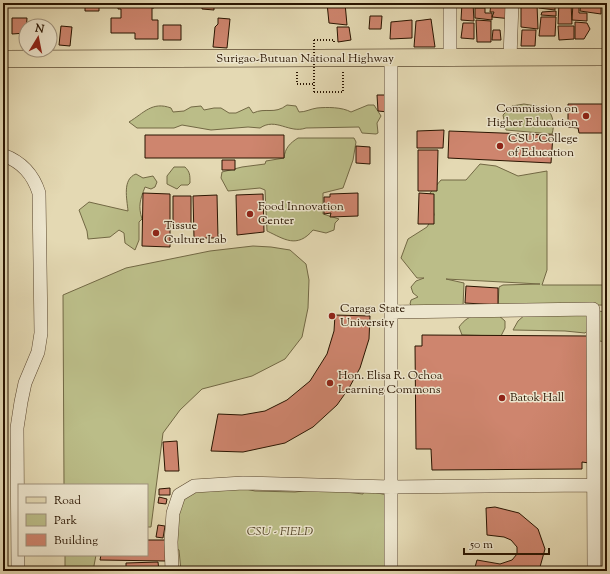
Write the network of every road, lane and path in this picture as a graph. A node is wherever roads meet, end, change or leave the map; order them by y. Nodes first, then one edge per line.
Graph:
1 (450, 3) edge
2 (512, 3) edge
3 (334, 40) dead end
4 (450, 58) junction
5 (510, 58) junction
6 (607, 58) edge
7 (3, 59) edge
8 (343, 59) junction
9 (391, 59) junction
10 (297, 84) dead end
11 (314, 84) junction
12 (3, 156) edge
13 (391, 312) junction
14 (593, 485) junction
15 (391, 486) junction
16 (18, 571) edge
17 (172, 571) edge
18 (391, 571) edge
19 (594, 571) edge

1 - 4 street
2 - 5 street
3 - 11 path, bridge
4 - 5 main road, Surigao-Butuan National Highway
4 - 9 main road, Surigao-Butuan National Highway
5 - 6 main road, Surigao-Butuan National Highway
7 - 8 main road, Surigao-Butuan National Highway
8 - 9 main road, Surigao-Butuan National Highway
8 - 11 path, bridge
9 - 13 street
10 - 11 path
12 - 16 street
13 - 14 street
13 - 15 street
14 - 15 street
14 - 19 street
15 - 17 street
15 - 18 street

